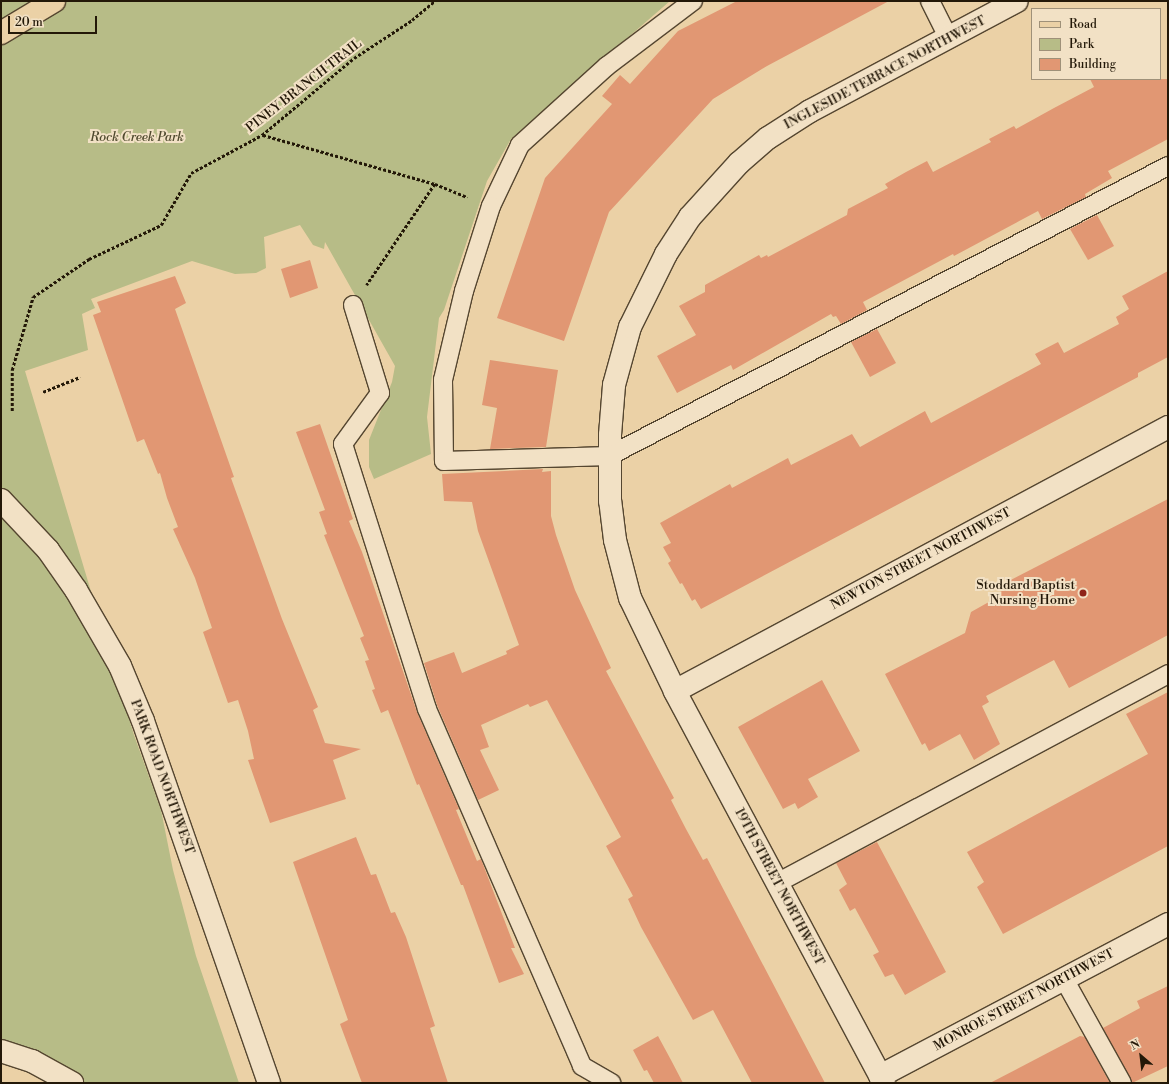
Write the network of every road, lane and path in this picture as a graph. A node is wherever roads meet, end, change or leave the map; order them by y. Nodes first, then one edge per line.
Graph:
1 (54, 1) edge
2 (435, 1) edge
3 (693, 1) edge
4 (930, 1) edge
5 (1018, 1) edge
6 (1, 33) edge
7 (949, 39) junction
8 (262, 135) junction
9 (1168, 166) edge
10 (435, 184) junction
11 (491, 206) junction
12 (353, 305) joint
13 (80, 377) dead end
14 (43, 392) dead end
15 (12, 411) dead end
16 (1168, 427) edge
17 (609, 456) junction
18 (1, 500) edge
19 (1168, 674) edge
20 (675, 691) junction
21 (777, 883) junction
22 (1168, 924) edge
23 (1064, 979) junction
24 (1, 1051) edge
25 (882, 1080) edge
26 (72, 1083) edge
27 (269, 1083) edge
28 (611, 1083) edge
29 (1122, 1083) edge

1 - 6 main road
2 - 8 path, PINEY BRANCH TRAIL
3 - 11 lane
4 - 7 lane
5 - 7 street, INGLESIDE TERRACE NORTHWEST
7 - 17 street, INGLESIDE TERRACE NORTHWEST
8 - 10 path
8 - 15 path, PINEY BRANCH TRAIL
9 - 17 lane
10 - 11 path
10 - 12 path
11 - 17 lane
12 - 28 lane
13 - 14 path
16 - 20 street, NEWTON STREET NORTHWEST
17 - 20 street, INGLESIDE TERRACE NORTHWEST
18 - 27 street, PARK ROAD NORTHWEST
19 - 21 lane
20 - 21 street, 19TH STREET NORTHWEST
21 - 25 street, 19TH STREET NORTHWEST
22 - 23 street, MONROE STREET NORTHWEST
23 - 25 street, MONROE STREET NORTHWEST
23 - 29 lane
24 - 26 street

